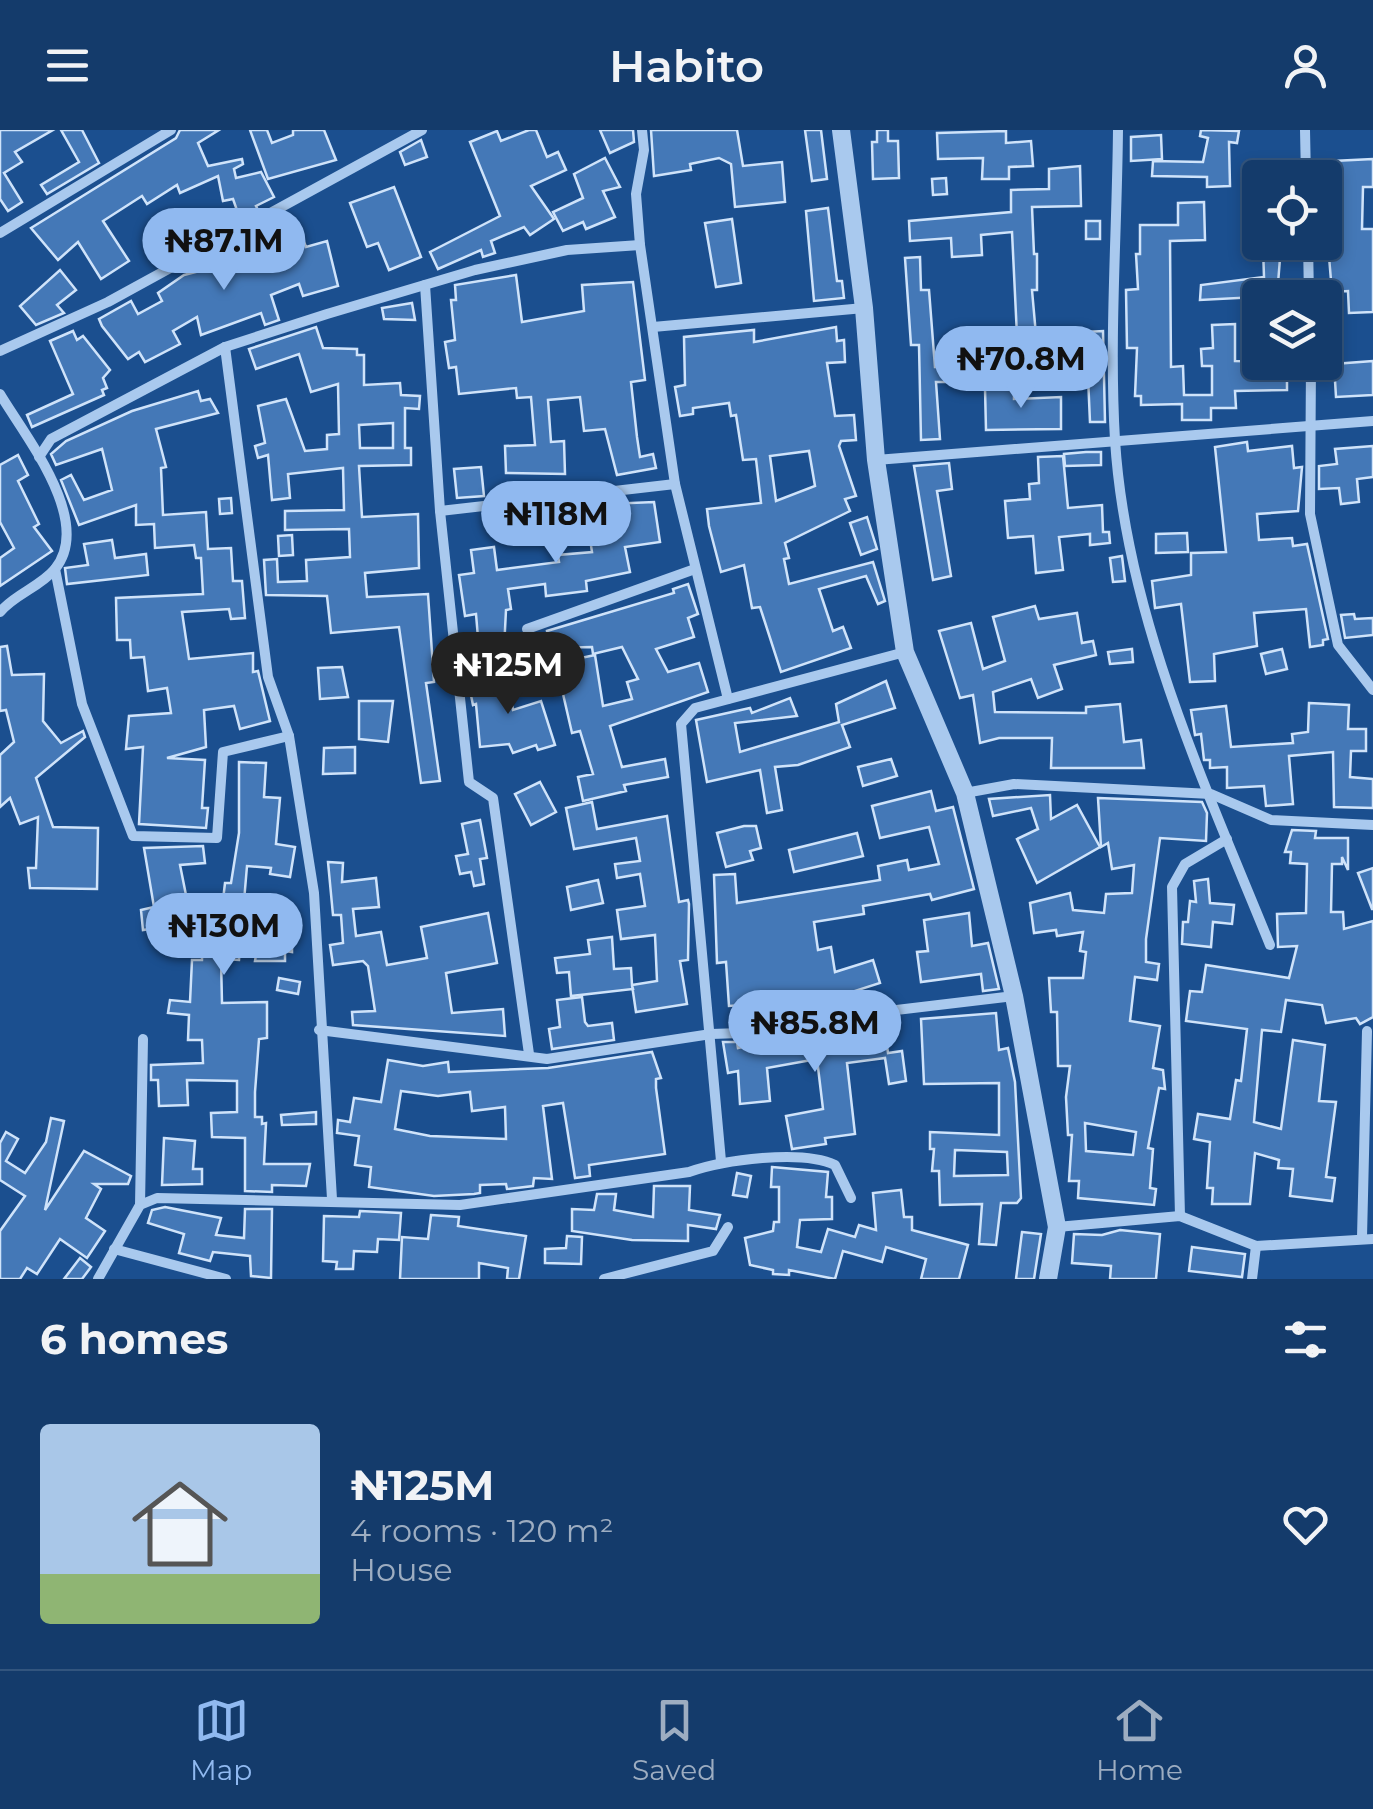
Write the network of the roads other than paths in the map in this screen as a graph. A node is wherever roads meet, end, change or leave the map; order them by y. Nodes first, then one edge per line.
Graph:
1 (170, 130) edge
2 (422, 130) edge
3 (642, 130) edge
4 (841, 130) edge
5 (1118, 130) edge
6 (1305, 130) edge
7 (1306, 160) edge
8 (0, 233) edge
9 (640, 245) junction
10 (425, 286) junction
11 (864, 308) junction
12 (653, 327) junction
13 (225, 348) junction
14 (0, 351) edge
15 (1311, 380) edge
16 (0, 394) edge
17 (1373, 421) edge
18 (1312, 428) junction
19 (1115, 440) junction
20 (39, 458) junction
21 (876, 460) junction
22 (675, 484) junction
23 (440, 511) junction
24 (56, 568) junction
25 (695, 568) junction
26 (2, 608) edge
27 (528, 629) dead end
28 (905, 652) junction
29 (1373, 690) edge
30 (728, 699) junction
31 (289, 736) junction
32 (965, 792) junction
33 (1211, 794) junction
34 (1373, 825) edge
35 (1226, 839) junction
36 (1270, 945) dead end
37 (1014, 996) junction
38 (319, 1030) junction
39 (1366, 1032) dead end
40 (711, 1034) junction
41 (143, 1039) dead end
42 (529, 1054) junction
43 (721, 1160) junction
44 (851, 1198) dead end
45 (332, 1199) junction
46 (140, 1205) junction
47 (1180, 1216) junction
48 (728, 1227) dead end
49 (1057, 1227) junction
50 (1368, 1238) edge
51 (1256, 1246) junction
52 (114, 1249) junction
53 (98, 1279) edge
54 (226, 1279) edge
55 (604, 1279) edge
56 (1048, 1279) edge
57 (1252, 1279) edge

1 - 8 street
2 - 14 street
3 - 9 street
4 - 11 street
5 - 19 street
6 - 7 street
9 - 10 street
9 - 12 street
10 - 13 street
10 - 23 street
11 - 12 street
11 - 21 street
12 - 22 street
13 - 20 street
13 - 31 street
15 - 18 street
16 - 20 street
17 - 18 street
18 - 19 street
18 - 29 street
19 - 21 street
19 - 33 street
20 - 24 street
21 - 28 street
22 - 23 street
22 - 25 street
23 - 42 street
24 - 26 street
24 - 31 street
25 - 27 street
25 - 30 street
28 - 30 street
28 - 32 street
30 - 40 street
31 - 38 street
32 - 33 street
32 - 37 street
33 - 34 street
33 - 35 street
35 - 36 street
35 - 47 street
37 - 40 street
37 - 49 street
38 - 42 street
38 - 45 street
39 - 50 street
40 - 42 street
40 - 43 street
41 - 46 street
43 - 44 street
43 - 45 street
45 - 46 street
46 - 52 street
47 - 49 street
47 - 51 street
48 - 55 street
49 - 56 street
50 - 51 street
51 - 57 street
52 - 53 street
52 - 54 street

